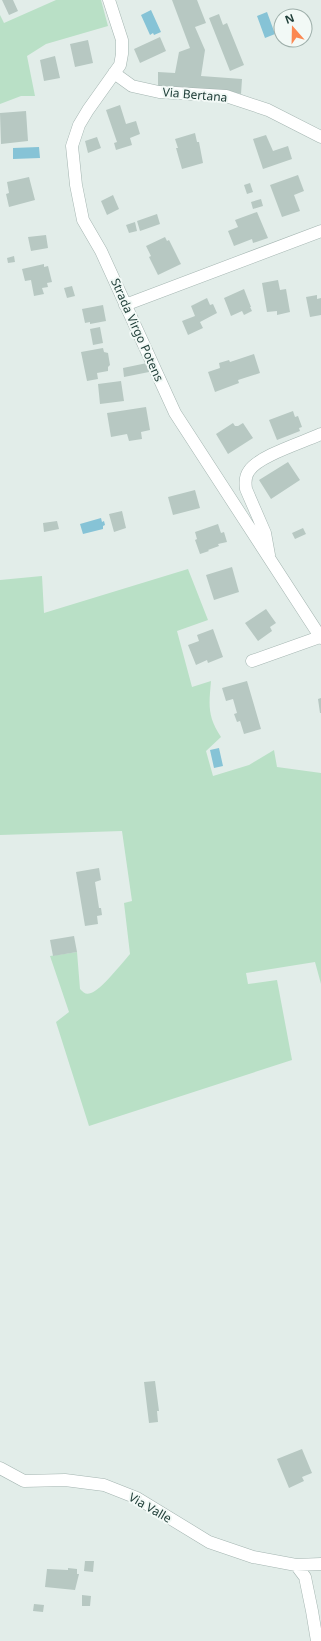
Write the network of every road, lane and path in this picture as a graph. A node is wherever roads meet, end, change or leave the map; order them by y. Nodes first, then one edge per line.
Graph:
1 (109, 0) edge
2 (114, 73) junction
3 (321, 137) edge
4 (321, 231) edge
5 (125, 305) junction
6 (321, 434) edge
7 (270, 561) junction
8 (320, 637) edge
9 (252, 661) dead end
10 (0, 1468) edge
11 (296, 1564) junction
12 (321, 1564) edge
13 (317, 1641) edge

1 - 2 street, Strada Virgo Potens
2 - 3 street, Via Bertana
2 - 5 street, Strada Virgo Potens
4 - 5 street
5 - 7 street, Strada Virgo Potens
6 - 7 street
7 - 8 street, Strada Virgo Potens
8 - 9 street
10 - 11 street, Via Valle
11 - 12 street, Via Valle
11 - 13 street

